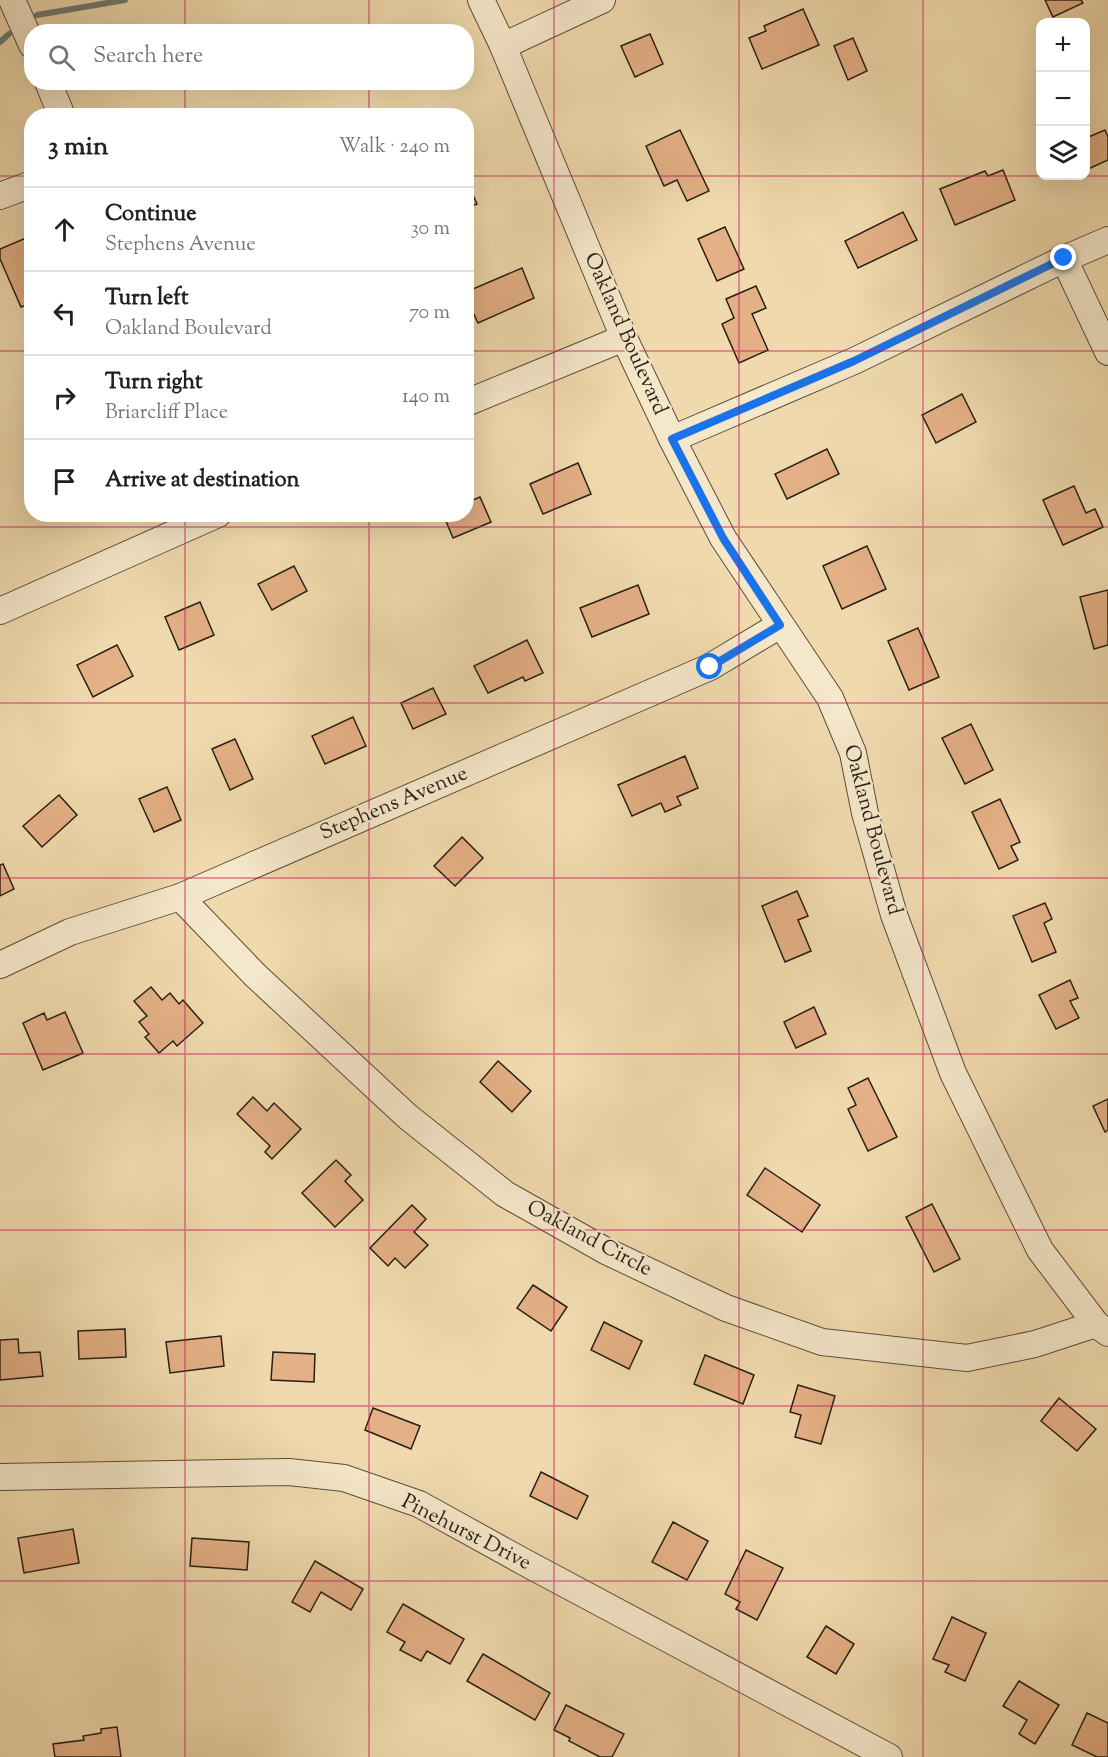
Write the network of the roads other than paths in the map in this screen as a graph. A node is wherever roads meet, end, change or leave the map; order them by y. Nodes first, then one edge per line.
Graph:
1 (12, 0) edge
2 (481, 0) edge
3 (602, 0) edge
4 (24, 27) edge
5 (503, 46) junction
6 (51, 90) edge
7 (59, 108) edge
8 (24, 187) edge
9 (0, 196) edge
10 (1108, 240) edge
11 (1064, 258) junction
12 (624, 338) junction
13 (1108, 352) edge
14 (474, 400) edge
15 (672, 439) junction
16 (200, 522) edge
17 (0, 611) edge
18 (780, 625) junction
19 (180, 897) junction
20 (0, 966) edge
21 (1102, 1328) edge
22 (0, 1477) edge
23 (889, 1757) edge

1 - 4 street
2 - 5 street, Oakland Boulevard
3 - 5 street
5 - 12 street, Oakland Boulevard
6 - 7 street
8 - 9 street
10 - 11 street
11 - 13 street
11 - 15 street
12 - 14 street
12 - 15 street, Oakland Boulevard
15 - 18 street, Oakland Boulevard
16 - 17 street
18 - 19 street, Stephens Avenue
18 - 21 street, Oakland Boulevard
19 - 20 street, Stephens Avenue
19 - 21 street, Oakland Circle
22 - 23 street, Pinehurst Drive

